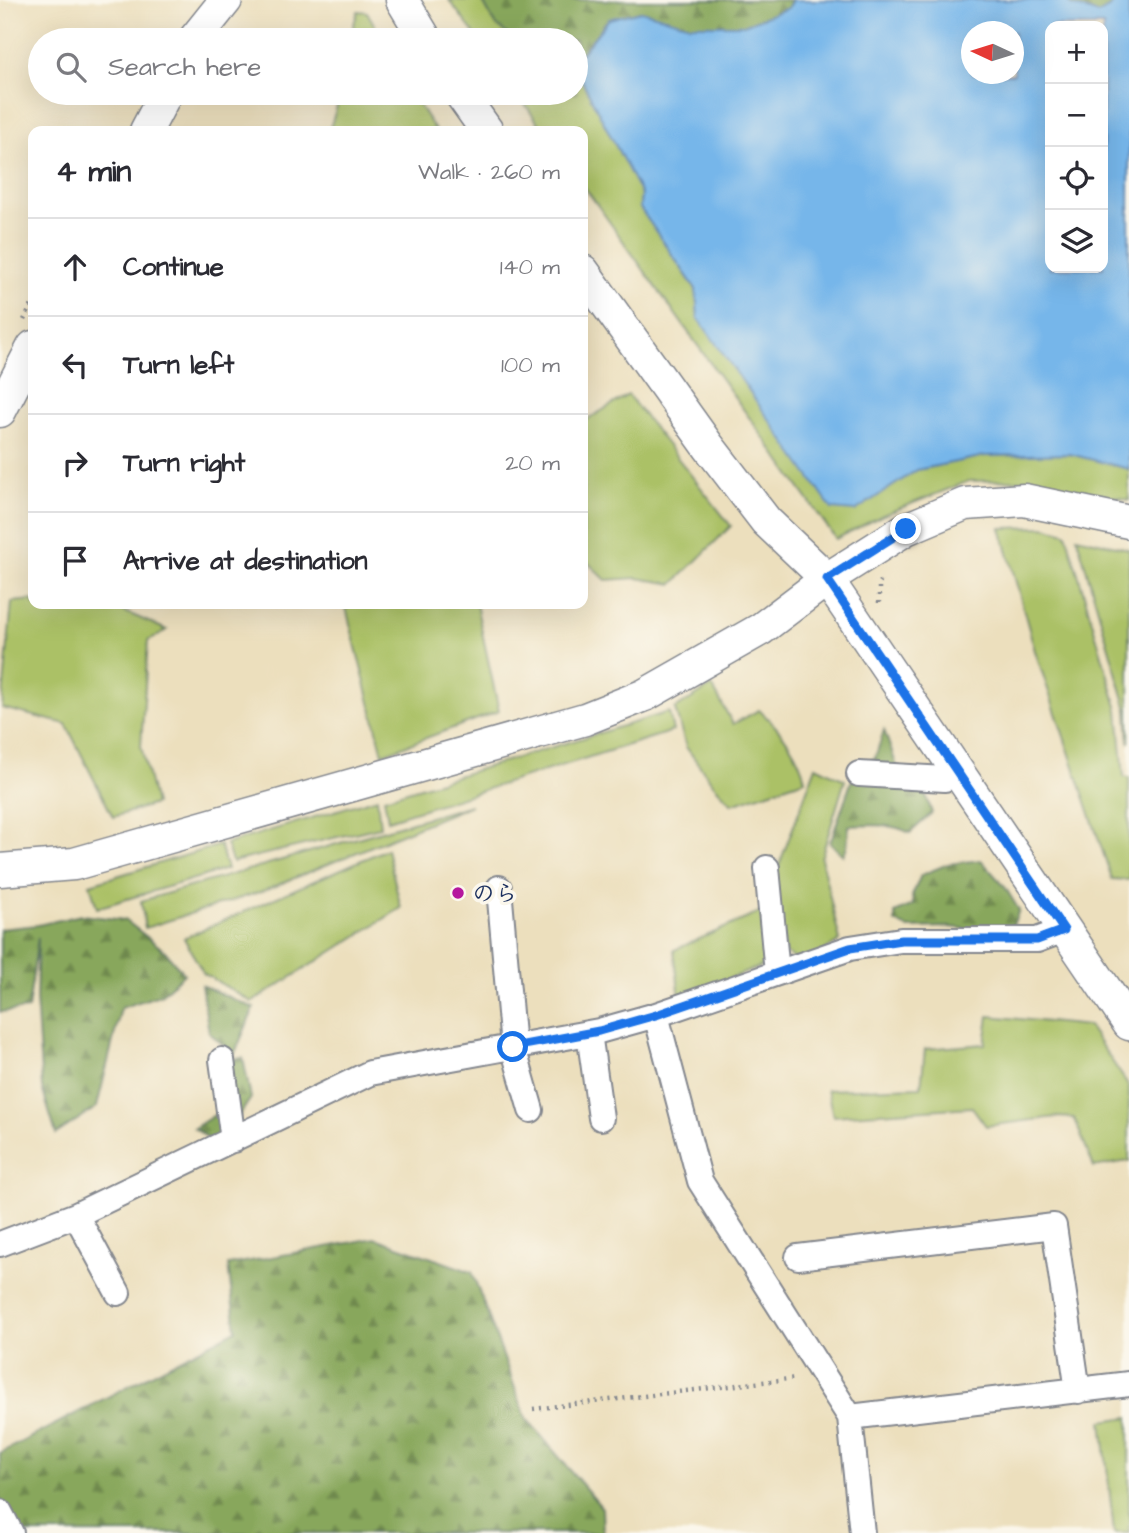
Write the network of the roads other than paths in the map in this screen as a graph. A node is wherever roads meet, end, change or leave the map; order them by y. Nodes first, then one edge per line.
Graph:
1 (226, 0) edge
2 (402, 0) edge
3 (204, 28) edge
4 (419, 28) edge
5 (160, 105) edge
6 (469, 105) edge
7 (149, 126) edge
8 (483, 126) edge
9 (588, 278) edge
10 (28, 357) edge
11 (0, 411) edge
12 (1129, 522) edge
13 (827, 579) junction
14 (957, 772) junction
15 (859, 775) dead end
16 (767, 867) dead end
17 (0, 870) edge
18 (499, 888) dead end
19 (1064, 930) junction
20 (777, 973) junction
21 (656, 1015) junction
22 (1129, 1024) edge
23 (589, 1033) junction
24 (513, 1047) junction
25 (222, 1060) dead end
26 (531, 1110) dead end
27 (601, 1118) dead end
28 (233, 1140) junction
29 (76, 1215) junction
30 (0, 1244) edge
31 (798, 1257) dead end
32 (118, 1293) dead end
33 (1129, 1384) edge
34 (1078, 1391) junction
35 (850, 1418) junction
36 (0, 1511) edge
37 (11, 1533) edge
38 (862, 1533) edge

1 - 3 street
2 - 4 street
5 - 7 street
6 - 8 street
9 - 13 street
10 - 11 street
12 - 13 street
13 - 14 street
13 - 17 street
14 - 15 street
14 - 19 street
16 - 20 street
18 - 24 street
19 - 20 street
19 - 22 street
20 - 21 street
21 - 23 street
21 - 35 street
23 - 24 street
23 - 27 street
24 - 26 street
24 - 28 street
25 - 28 street
28 - 29 street
29 - 30 street
29 - 32 street
31 - 34 street
33 - 34 street
34 - 35 street
35 - 38 street
36 - 37 street

